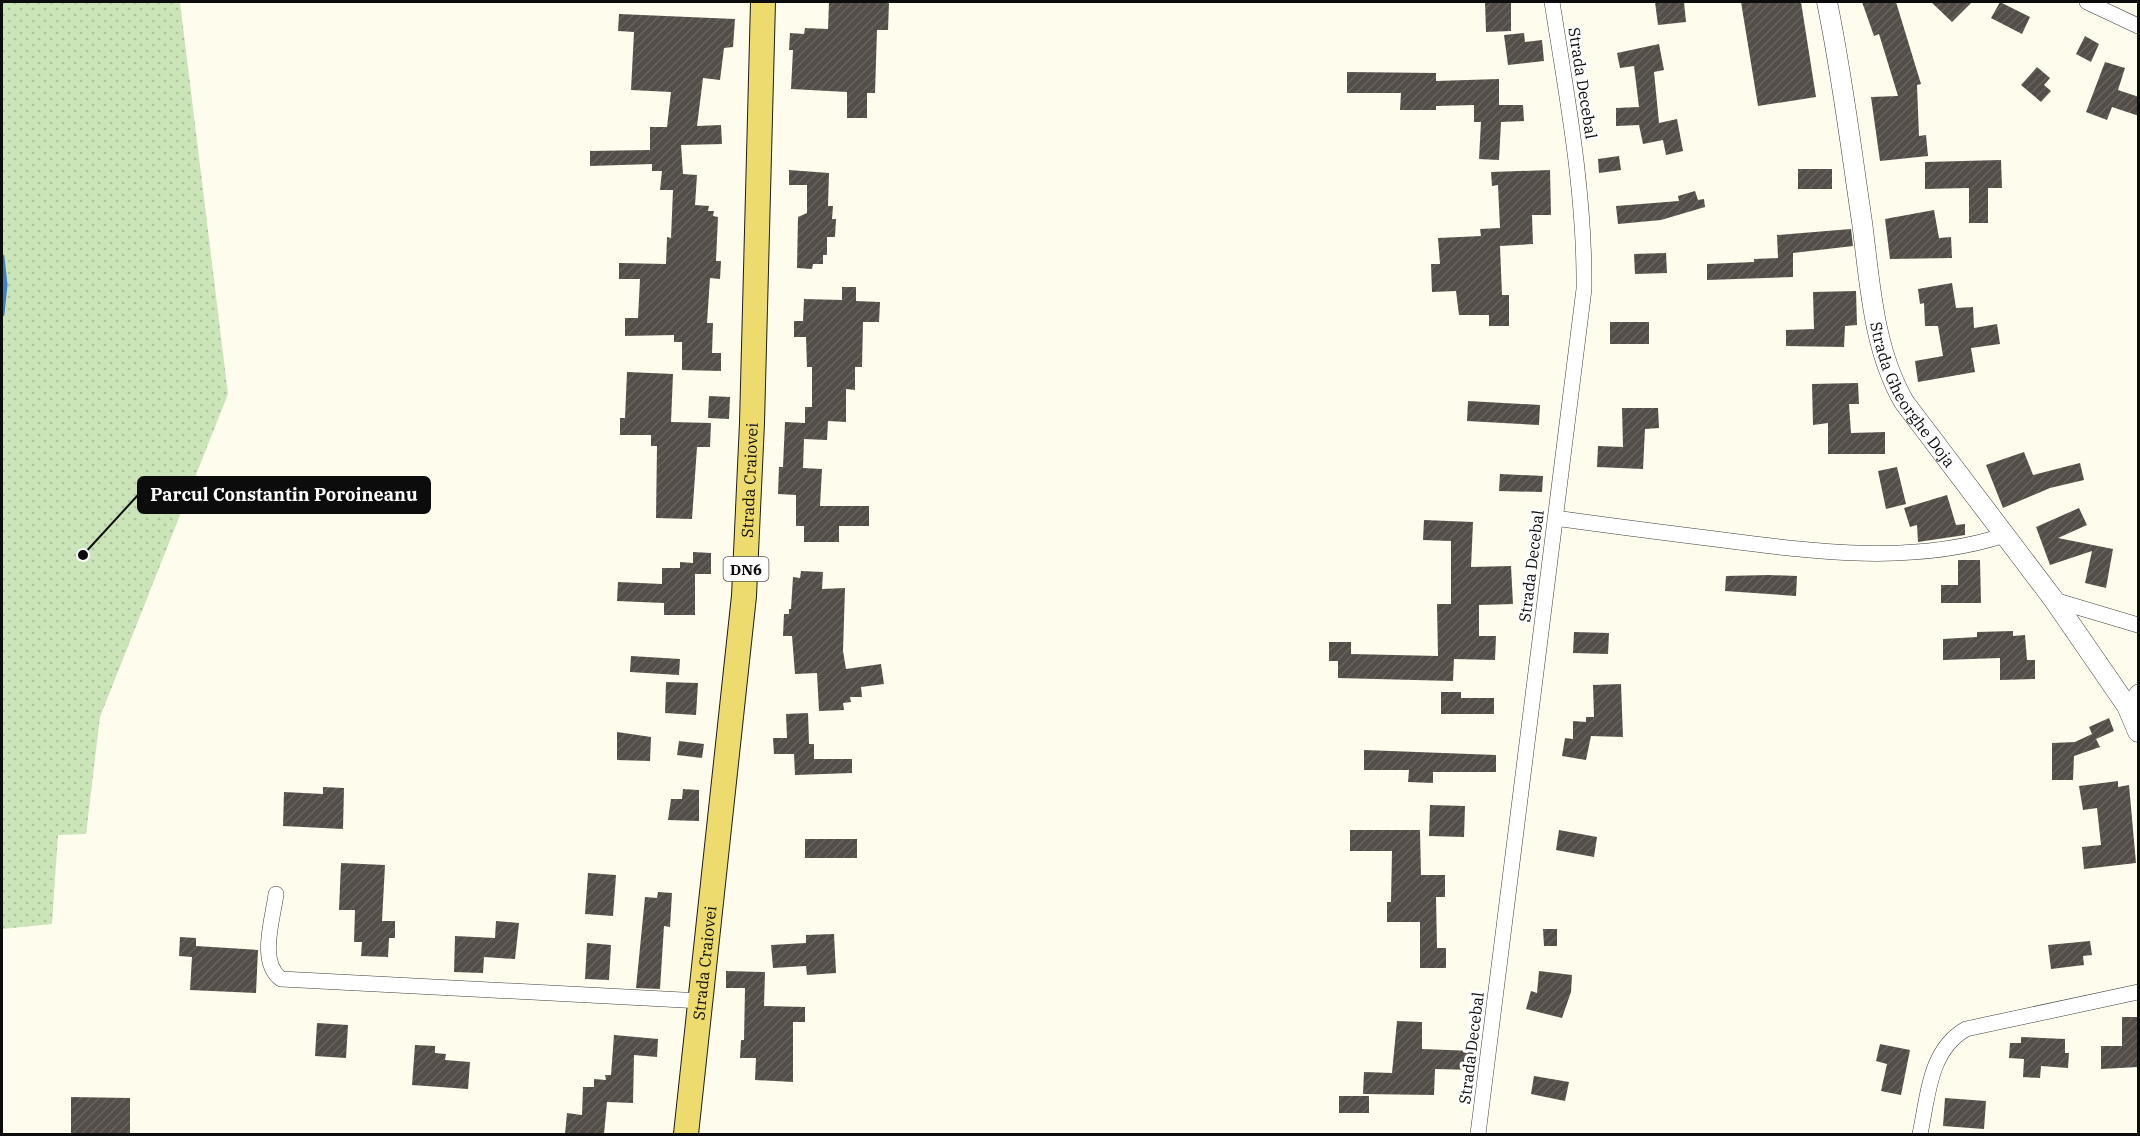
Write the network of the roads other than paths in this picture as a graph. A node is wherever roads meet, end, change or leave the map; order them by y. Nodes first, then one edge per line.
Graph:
1 (763, 2) edge
2 (1552, 2) edge
3 (1827, 2) edge
4 (2086, 2) edge
5 (2139, 26) edge
6 (1555, 518) junction
7 (2005, 535) junction
8 (2054, 600) junction
9 (2139, 625) edge
10 (2133, 699) edge
11 (2139, 732) edge
12 (276, 894) dead end
13 (2139, 992) edge
14 (702, 1001) junction
15 (686, 1134) edge
16 (1478, 1134) edge
17 (1920, 1134) edge

1 - 14 main road, Strada Craiovei / DN6
2 - 6 street, Strada Decebal
3 - 7 street, Strada Gheorghe Doja
4 - 5 street
6 - 7 street
6 - 16 street, Strada Decebal
7 - 8 street, Strada Gheorghe Doja
8 - 9 street
8 - 10 street, Strada Gheorghe Doja
10 - 11 street, Strada Gheorghe Doja
12 - 14 street
13 - 17 street
14 - 15 main road, Strada Craiovei / DN6

